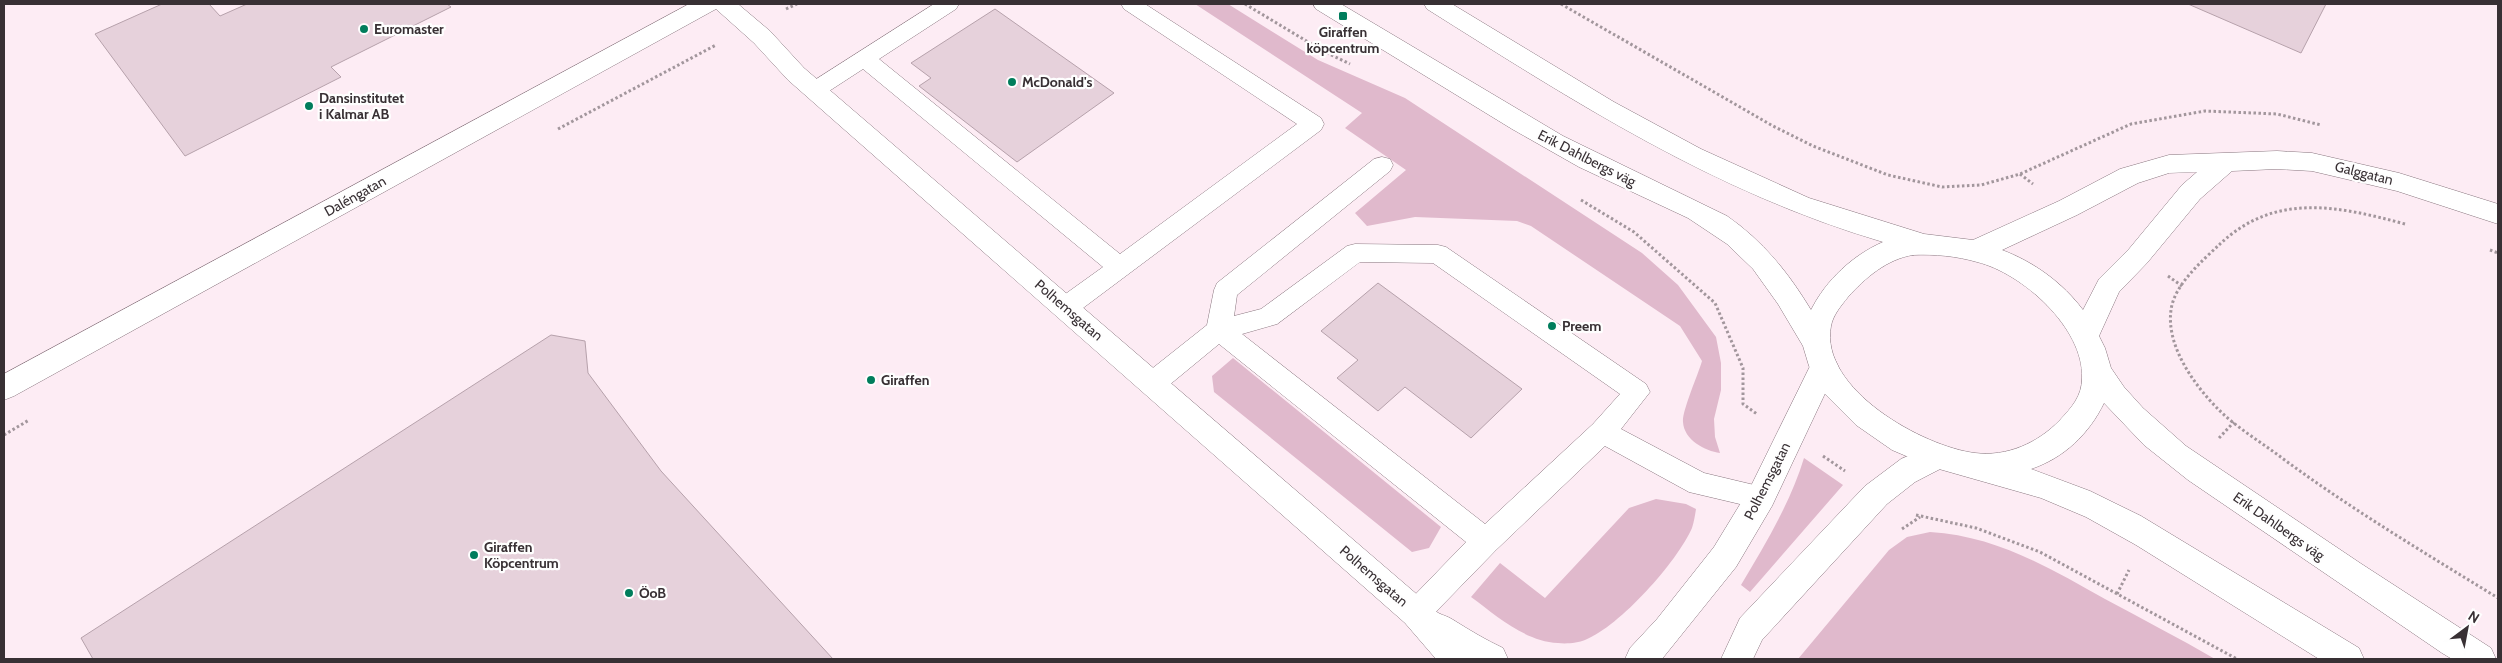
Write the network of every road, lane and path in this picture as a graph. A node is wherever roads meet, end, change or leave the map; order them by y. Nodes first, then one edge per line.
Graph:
1 (707, 4) edge
2 (724, 4) edge
3 (949, 4) edge
4 (1131, 4) edge
5 (1245, 4) edge
6 (1324, 4) edge
7 (1435, 4) edge
8 (1561, 4) edge
9 (864, 58) junction
10 (1354, 65) dead end
11 (815, 90) junction
12 (2225, 163) junction
13 (1382, 165) dead end
14 (2020, 174) dead end
15 (1576, 196) dead end
16 (2498, 214) edge
17 (2410, 225) dead end
18 (1924, 244) junction
19 (2489, 250) dead end
20 (1974, 251) junction
21 (2498, 253) edge
22 (1120, 267) junction
23 (1066, 308) junction
24 (1219, 330) junction
25 (2086, 335) junction
26 (1820, 355) junction
27 (2097, 371) junction
28 (1153, 383) junction
29 (4, 388) edge
30 (1602, 432) junction
31 (1789, 436) junction
32 (1936, 457) junction
33 (1975, 466) junction
34 (1876, 495) junction
35 (1761, 497) junction
36 (1486, 541) junction
37 (2498, 598) edge
38 (1416, 613) junction
39 (1457, 659) edge
40 (1492, 659) edge
41 (1641, 659) edge
42 (1737, 659) edge
43 (2236, 659) edge
44 (2348, 659) edge
45 (2480, 659) edge

1 - 29 street, Daléngatan
2 - 11 street, Polhemsgatan
3 - 9 lane
4 - 22 lane
5 - 10 path
6 - 26 street, Erik Dahlbergs väg
7 - 18 street, Erik Dahlbergs väg
8 - 14 path
9 - 11 lane
9 - 22 lane
11 - 23 street, Polhemsgatan
12 - 16 street, Galggatan
12 - 20 street, Galggatan
12 - 25 street
13 - 24 lane
15 - 31 path
17 - 37 path
18 - 20 street, Erik Dahlbergs väg
18 - 26 street, Erik Dahlbergs väg
19 - 21 path
20 - 25 street, Erik Dahlbergs väg
22 - 23 lane
23 - 28 street, Polhemsgatan
24 - 28 lane
24 - 30 lane
24 - 36 lane
25 - 27 street, Erik Dahlbergs väg
26 - 31 street, Polhemsgatan
26 - 32 street, Erik Dahlbergs väg
27 - 33 street, Erik Dahlbergs väg
27 - 45 street, Erik Dahlbergs väg
28 - 38 street, Polhemsgatan
30 - 35 lane
30 - 36 lane
31 - 34 path
31 - 35 street, Polhemsgatan
32 - 33 street, Erik Dahlbergs väg
32 - 34 street
33 - 44 street, Erik Dahlbergs väg
34 - 42 street
34 - 43 path
35 - 41 street, Polhemsgatan
36 - 38 lane
38 - 39 street, Polhemsgatan
38 - 40 street, Polhemsgatan

